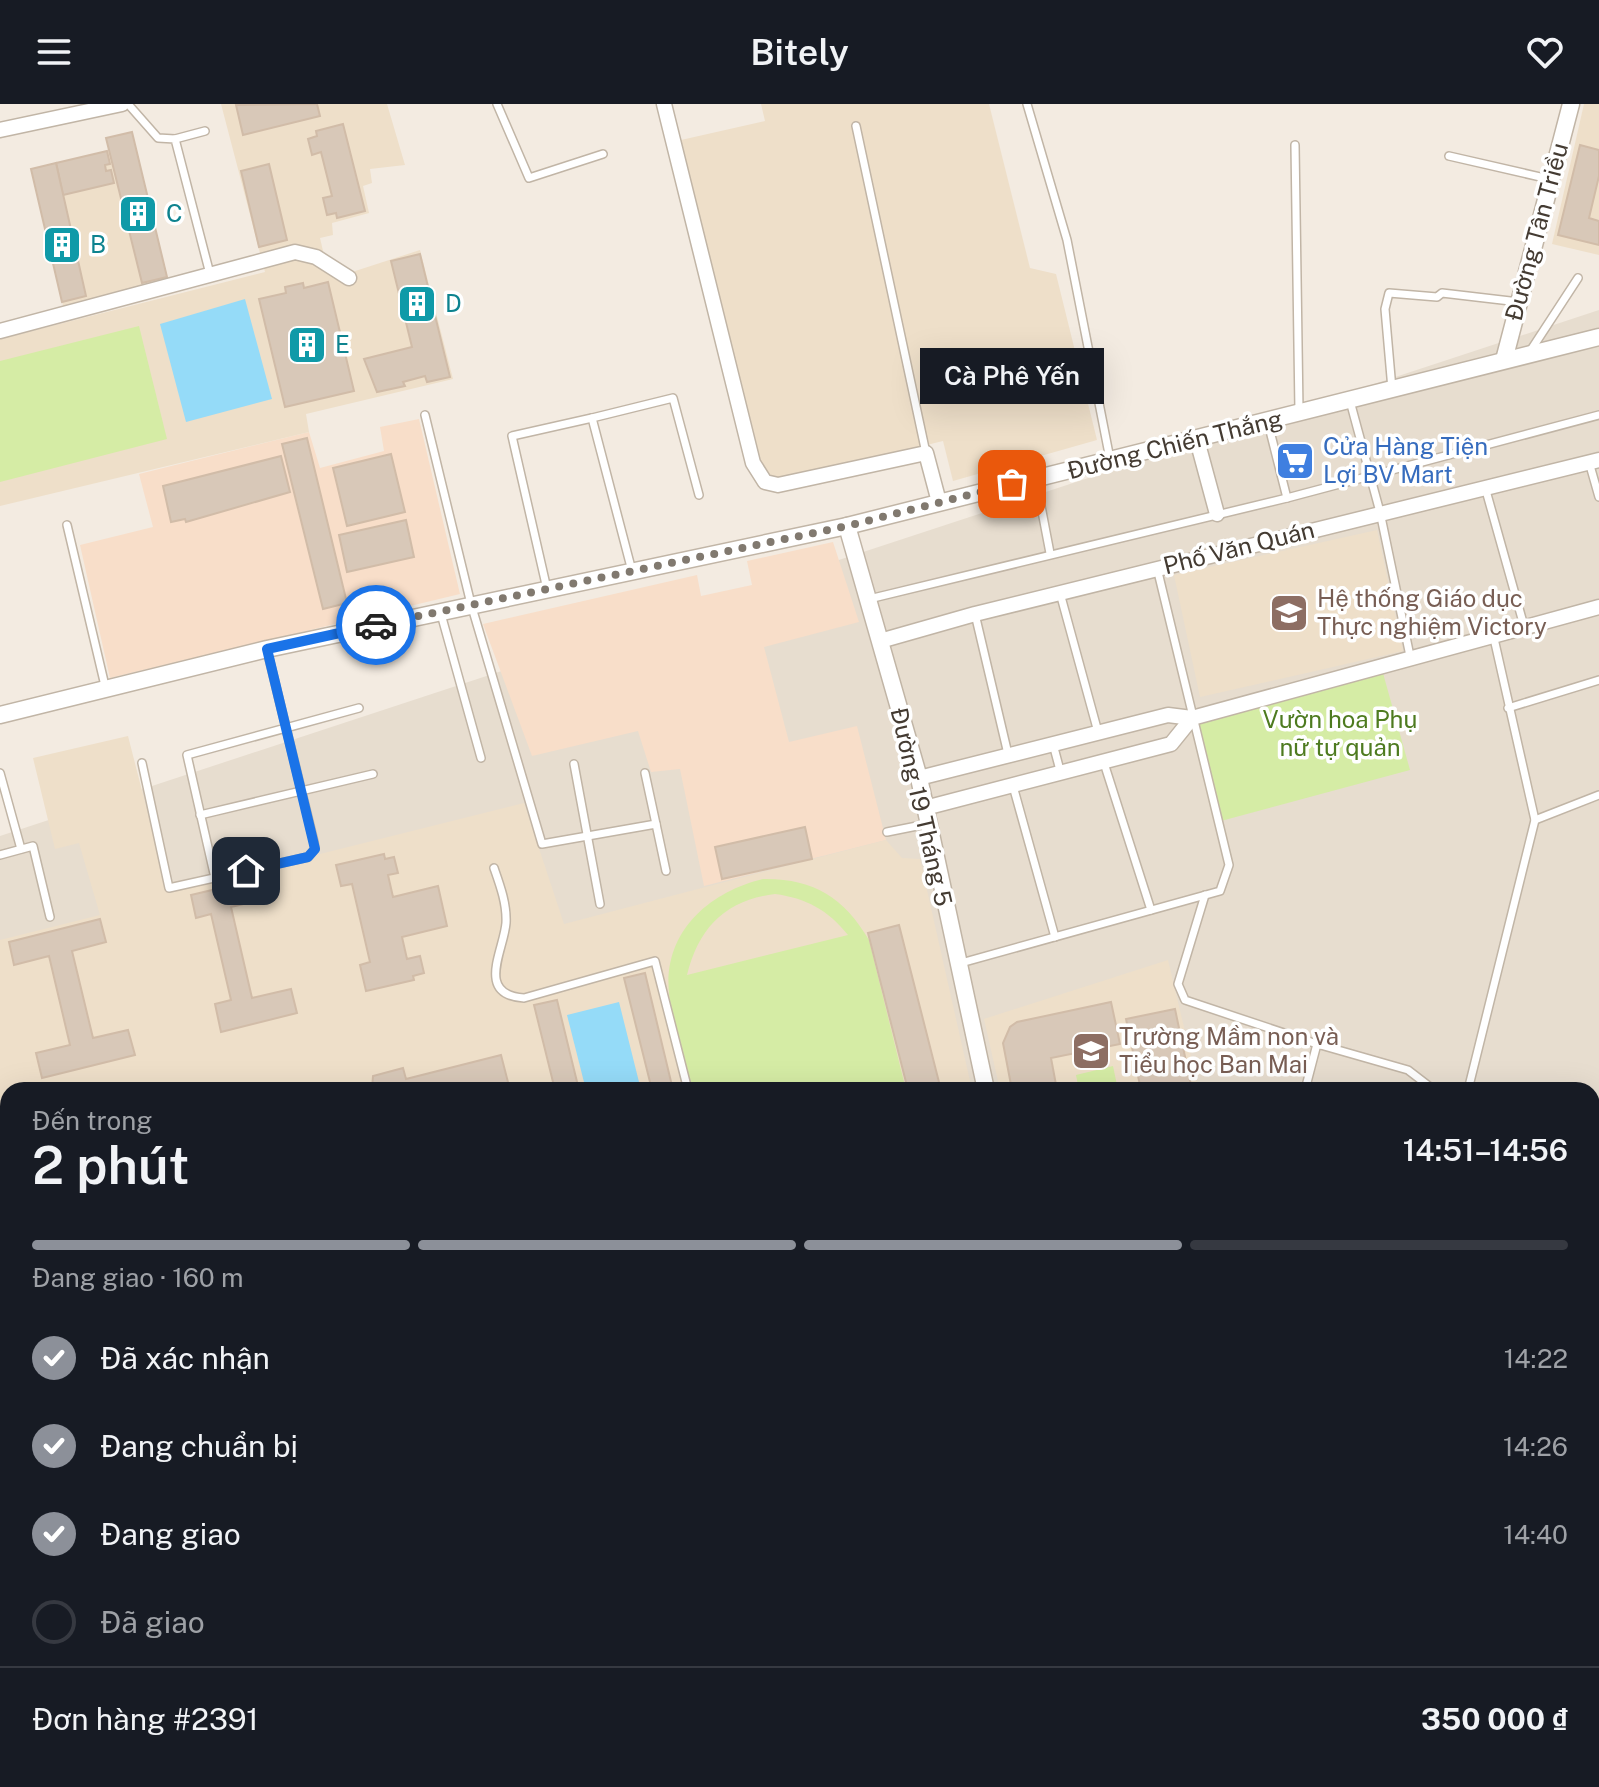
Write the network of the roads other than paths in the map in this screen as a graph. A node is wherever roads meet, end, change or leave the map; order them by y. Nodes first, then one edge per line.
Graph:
1 (122, 104) edge
2 (128, 104) edge
3 (497, 104) edge
4 (664, 104) edge
5 (1027, 104) edge
6 (1571, 104) edge
7 (86, 108) edge
8 (856, 126) dead end
9 (0, 130) edge
10 (205, 131) dead end
11 (175, 139) junction
12 (1295, 145) dead end
13 (603, 154) dead end
14 (1449, 156) dead end
15 (1551, 180) junction
16 (211, 276) junction
17 (349, 278) dead end
18 (1578, 278) dead end
19 (1519, 302) junction
20 (0, 331) edge
21 (1599, 337) edge
22 (1527, 355) junction
23 (1504, 360) junction
24 (1392, 389) junction
25 (1350, 401) junction
26 (1299, 414) junction
27 (425, 415) dead end
28 (1599, 415) edge
29 (592, 418) junction
30 (1268, 423) junction
31 (1197, 440) junction
32 (926, 453) junction
33 (1110, 459) junction
34 (1594, 461) edge
35 (1369, 474) junction
36 (1036, 479) junction
37 (1485, 487) junction
38 (699, 495) dead end
39 (1599, 497) edge
40 (1287, 498) junction
41 (939, 502) junction
42 (1380, 512) junction
43 (1217, 514) junction
44 (67, 525) dead end
45 (847, 526) junction
46 (1050, 553) junction
47 (1157, 568) junction
48 (632, 571) junction
49 (547, 589) junction
50 (1060, 593) junction
51 (867, 600) junction
52 (471, 604) junction
53 (1599, 607) edge
54 (440, 612) junction
55 (975, 614) junction
56 (1524, 626) junction
57 (1493, 634) junction
58 (880, 641) junction
59 (267, 649) junction
60 (1410, 656) junction
61 (1599, 680) edge
62 (106, 690) junction
63 (359, 708) dead end
64 (1508, 708) junction
65 (0, 715) edge
66 (1192, 718) junction
67 (284, 726) junction
68 (1098, 732) junction
69 (1053, 741) junction
70 (1008, 754) junction
71 (481, 758) dead end
72 (142, 763) dead end
73 (1104, 763) junction
74 (574, 764) dead end
75 (0, 773) edge
76 (645, 773) dead end
77 (373, 774) dead end
78 (1061, 774) junction
79 (919, 778) junction
80 (1013, 786) junction
81 (301, 792) junction
82 (1599, 795) edge
83 (200, 815) junction
84 (926, 816) junction
85 (1535, 820) junction
86 (656, 824) junction
87 (887, 832) dead end
88 (588, 838) junction
89 (21, 849) junction
90 (0, 855) edge
91 (494, 868) dead end
92 (666, 871) dead end
93 (215, 878) junction
94 (1205, 895) junction
95 (600, 904) dead end
96 (1151, 910) junction
97 (50, 917) dead end
98 (1055, 937) junction
99 (956, 964) junction
100 (1317, 1044) junction
101 (686, 1082) edge
102 (984, 1082) edge
103 (1307, 1082) edge
104 (1424, 1082) edge
105 (1470, 1082) edge

1 - 7 street
2 - 11 lane
3 - 13 lane
4 - 32 street
5 - 33 lane
6 - 15 street, Đường Tân Triều
7 - 9 street
8 - 32 lane
10 - 11 lane
11 - 16 lane
12 - 26 lane
14 - 15 lane
15 - 19 street, Đường Tân Triều
16 - 17 street
16 - 20 street
18 - 22 lane
19 - 23 street, Đường Tân Triều
19 - 24 lane
21 - 22 street, Đường Chiến Thắng
22 - 23 street, Đường Chiến Thắng
23 - 24 street, Đường Chiến Thắng
24 - 25 street, Đường Chiến Thắng
25 - 26 street, Đường Chiến Thắng
25 - 35 lane
26 - 30 street, Đường Chiến Thắng
27 - 52 lane
28 - 35 lane
29 - 38 lane
29 - 48 lane
29 - 49 lane
30 - 31 street, Đường Chiến Thắng
30 - 40 lane
31 - 33 street, Đường Chiến Thắng
31 - 43 street
32 - 41 street
33 - 36 street, Đường Chiến Thắng
34 - 37 street, Phố Văn Quán
34 - 39 lane
35 - 40 lane
35 - 42 lane
36 - 41 street, Đường Chiến Thắng
36 - 46 lane
37 - 42 street, Phố Văn Quán
37 - 56 lane
40 - 43 lane
41 - 45 street, Đường Chiến Thắng
42 - 47 street, Phố Văn Quán
42 - 60 lane
43 - 46 lane
44 - 62 lane
45 - 48 street, Đường Chiến Thắng
45 - 51 street, Đường 19 Tháng 5
46 - 51 lane
47 - 50 street, Phố Văn Quán
47 - 66 lane
48 - 49 street, Đường Chiến Thắng
49 - 52 street, Đường Chiến Thắng
50 - 55 street, Phố Văn Quán
50 - 68 lane
51 - 58 street, Đường 19 Tháng 5
52 - 54 street, Đường Chiến Thắng
52 - 88 lane
53 - 56 street
54 - 59 street, Đường Chiến Thắng
54 - 71 lane
55 - 58 street, Phố Văn Quán
55 - 70 lane
56 - 57 street
57 - 60 street
57 - 64 lane
58 - 79 street, Đường 19 Tháng 5
59 - 62 street, Đường Chiến Thắng
59 - 67 lane
60 - 66 street
61 - 64 lane
62 - 65 street, Đường Chiến Thắng
63 - 67 lane
64 - 85 lane
66 - 68 street
66 - 73 street
66 - 94 lane
67 - 81 lane
67 - 83 lane
68 - 69 street
69 - 70 street
69 - 78 lane
70 - 79 street
72 - 93 lane
73 - 78 street
73 - 96 lane
74 - 88 lane
75 - 89 lane
76 - 86 lane
77 - 81 lane
78 - 80 street
79 - 84 street, Đường 19 Tháng 5
80 - 84 street
80 - 98 lane
81 - 83 lane
81 - 93 lane
82 - 85 lane
83 - 93 lane
84 - 87 lane
84 - 99 street, Đường 19 Tháng 5
85 - 105 lane
86 - 88 lane
86 - 92 lane
88 - 95 lane
89 - 90 lane
89 - 97 lane
91 - 101 lane
94 - 96 lane
94 - 100 lane
96 - 98 lane
98 - 99 lane
99 - 102 street, Đường 19 Tháng 5
100 - 103 lane
100 - 104 lane

